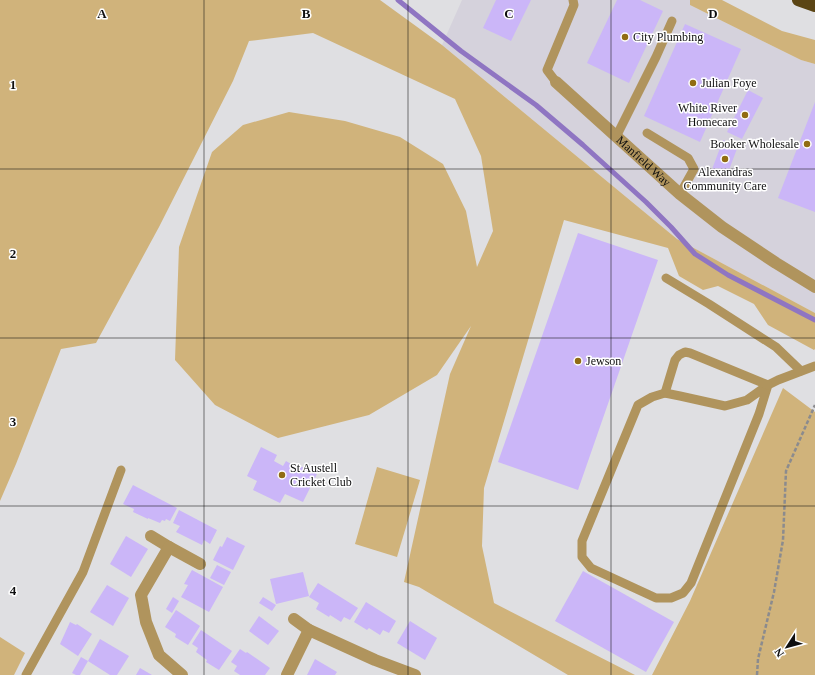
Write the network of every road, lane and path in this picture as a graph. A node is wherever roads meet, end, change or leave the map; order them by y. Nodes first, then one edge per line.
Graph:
1 (573, 0) edge
2 (798, 0) edge
3 (815, 6) edge
4 (672, 21) dead end
5 (556, 82) joint
6 (647, 133) dead end
7 (616, 137) junction
8 (680, 194) junction
9 (666, 278) dead end
10 (815, 287) edge
11 (815, 366) edge
12 (801, 372) junction
13 (768, 385) junction
14 (665, 393) junction
15 (815, 405) edge
16 (121, 470) dead end
17 (152, 536) dead end
18 (169, 547) junction
19 (200, 564) dead end
20 (294, 619) dead end
21 (309, 630) junction
22 (26, 675) edge
23 (182, 675) edge
24 (287, 675) edge
25 (415, 675) edge
26 (757, 675) edge

1 - 5 lane
2 - 3 highway
4 - 7 lane
5 - 7 street, Manfield Way
6 - 8 lane
7 - 8 street, Manfield Way
8 - 10 street, Manfield Way
9 - 12 lane
11 - 12 lane
12 - 13 lane
13 - 14 lane
13 - 14 lane
13 - 14 lane
15 - 26 path
16 - 22 lane
17 - 18 street
18 - 19 street
18 - 23 street
20 - 21 street
21 - 24 street
21 - 25 street

